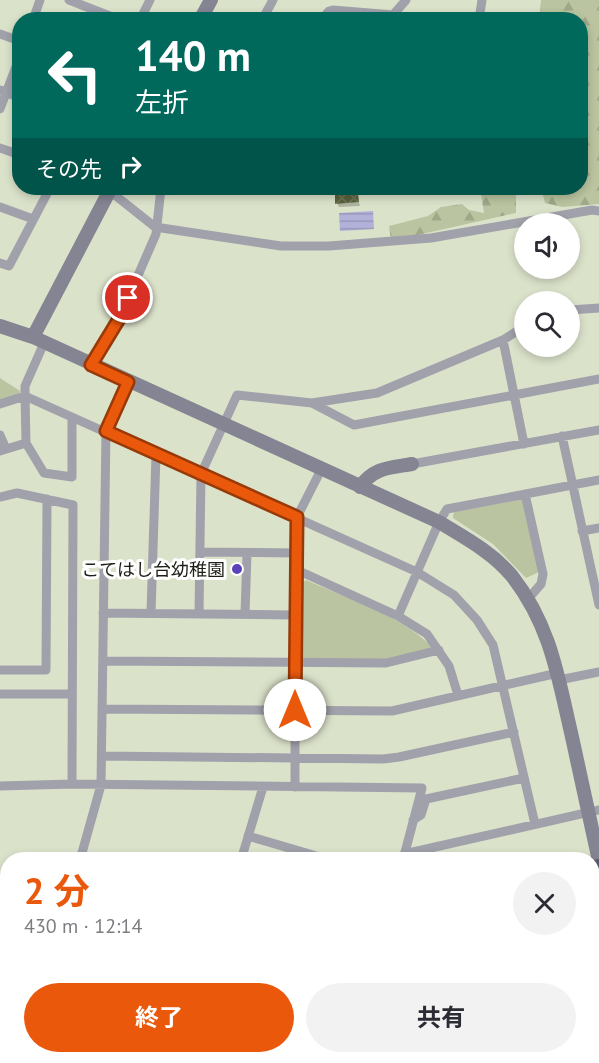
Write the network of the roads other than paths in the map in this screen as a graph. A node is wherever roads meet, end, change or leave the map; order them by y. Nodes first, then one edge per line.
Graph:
1 (69, 0) edge
2 (100, 12) edge
3 (327, 12) edge
4 (363, 12) edge
5 (12, 73) edge
6 (3, 92) edge
7 (0, 109) edge
8 (47, 195) edge
9 (105, 195) edge
10 (116, 195) edge
11 (160, 195) edge
12 (0, 207) edge
13 (599, 211) edge
14 (33, 219) junction
15 (155, 227) junction
16 (0, 263) edge
17 (599, 308) edge
18 (580, 309) edge
19 (0, 326) edge
20 (514, 333) edge
21 (39, 340) junction
22 (503, 340) junction
23 (91, 365) junction
24 (599, 379) edge
25 (128, 382) junction
26 (514, 395) junction
27 (25, 396) junction
28 (312, 403) junction
29 (0, 404) edge
30 (72, 417) junction
31 (223, 423) junction
32 (599, 430) edge
33 (106, 431) junction
34 (0, 435) edge
35 (562, 436) junction
36 (26, 443) junction
37 (524, 444) junction
38 (3, 450) edge
39 (156, 455) junction
40 (412, 464) joint
41 (321, 470) junction
42 (201, 474) junction
43 (599, 480) edge
44 (572, 485) junction
45 (360, 487) junction
46 (525, 494) junction
47 (0, 497) edge
48 (47, 499) junction
49 (297, 517) junction
50 (439, 522) junction
51 (599, 528) edge
52 (582, 531) junction
53 (200, 552) junction
54 (247, 553) junction
55 (296, 553) junction
56 (297, 570) junction
57 (417, 572) junction
58 (596, 577) edge
59 (528, 600) junction
60 (599, 605) edge
61 (103, 613) junction
62 (151, 613) junction
63 (199, 614) junction
64 (245, 614) junction
65 (296, 615) junction
66 (398, 616) junction
67 (439, 650) junction
68 (103, 661) junction
69 (294, 663) junction
70 (0, 670) edge
71 (599, 672) edge
72 (558, 676) junction
73 (504, 685) junction
74 (0, 694) edge
75 (72, 694) junction
76 (458, 695) junction
77 (103, 709) junction
78 (295, 710) junction
79 (514, 732) junction
80 (102, 756) junction
81 (295, 758) junction
82 (525, 778) junction
83 (72, 784) junction
84 (101, 785) junction
85 (0, 786) edge
86 (263, 787) junction
87 (295, 787) junction
88 (594, 811) edge
89 (413, 820) junction
90 (535, 824) junction
91 (249, 836) junction
92 (82, 852) edge
93 (244, 852) edge
94 (303, 852) edge
95 (405, 852) edge
96 (424, 852) edge
97 (598, 852) edge

1 - 2 street
3 - 4 street
5 - 6 street
6 - 7 street
8 - 14 street
9 - 21 street
10 - 15 street
11 - 15 street
12 - 14 street
13 - 15 street
14 - 16 street
15 - 23 street
17 - 18 street
19 - 21 street
20 - 22 street
21 - 23 street
21 - 27 street
22 - 26 street
22 - 28 street
23 - 25 street
24 - 26 street
25 - 31 street
25 - 33 street
26 - 28 street
26 - 37 street
27 - 29 street
27 - 30 street
27 - 36 street
28 - 31 street
30 - 33 street
30 - 36 street
31 - 41 street
31 - 42 street
32 - 35 street
33 - 39 street
33 - 61 street
34 - 38 street
35 - 37 street
35 - 44 street
36 - 38 street
37 - 40 street
39 - 42 street
39 - 62 street
40 - 45 street
41 - 45 street
41 - 49 street
42 - 49 street
42 - 53 street
43 - 44 street
44 - 46 street
44 - 52 street
45 - 50 street
46 - 50 street
46 - 59 street
47 - 48 street
48 - 70 street
48 - 75 street
49 - 55 street
49 - 57 street
50 - 57 street
50 - 59 street
51 - 52 street
52 - 58 street
53 - 54 street
53 - 63 street
54 - 55 street
54 - 64 street
55 - 56 street
56 - 65 street
56 - 66 street
57 - 66 street
57 - 73 street
58 - 60 street
59 - 72 street
61 - 62 street
61 - 68 street
62 - 63 street
63 - 64 street
64 - 65 street
65 - 69 street
66 - 67 street
67 - 69 street
67 - 76 street
68 - 69 street
68 - 77 street
69 - 78 street
71 - 72 street
72 - 73 street
72 - 88 street
73 - 76 street
73 - 79 street
74 - 75 street
75 - 83 street
76 - 78 street
77 - 78 street
77 - 80 street
78 - 81 street
79 - 81 street
79 - 82 street
80 - 81 street
80 - 84 street
81 - 87 street
82 - 89 street
82 - 90 street
83 - 84 street
83 - 85 street
84 - 86 street
84 - 92 street
86 - 87 street
86 - 91 street
87 - 89 street
88 - 90 street
88 - 97 street
89 - 95 street
90 - 96 street
91 - 93 street
91 - 94 street

